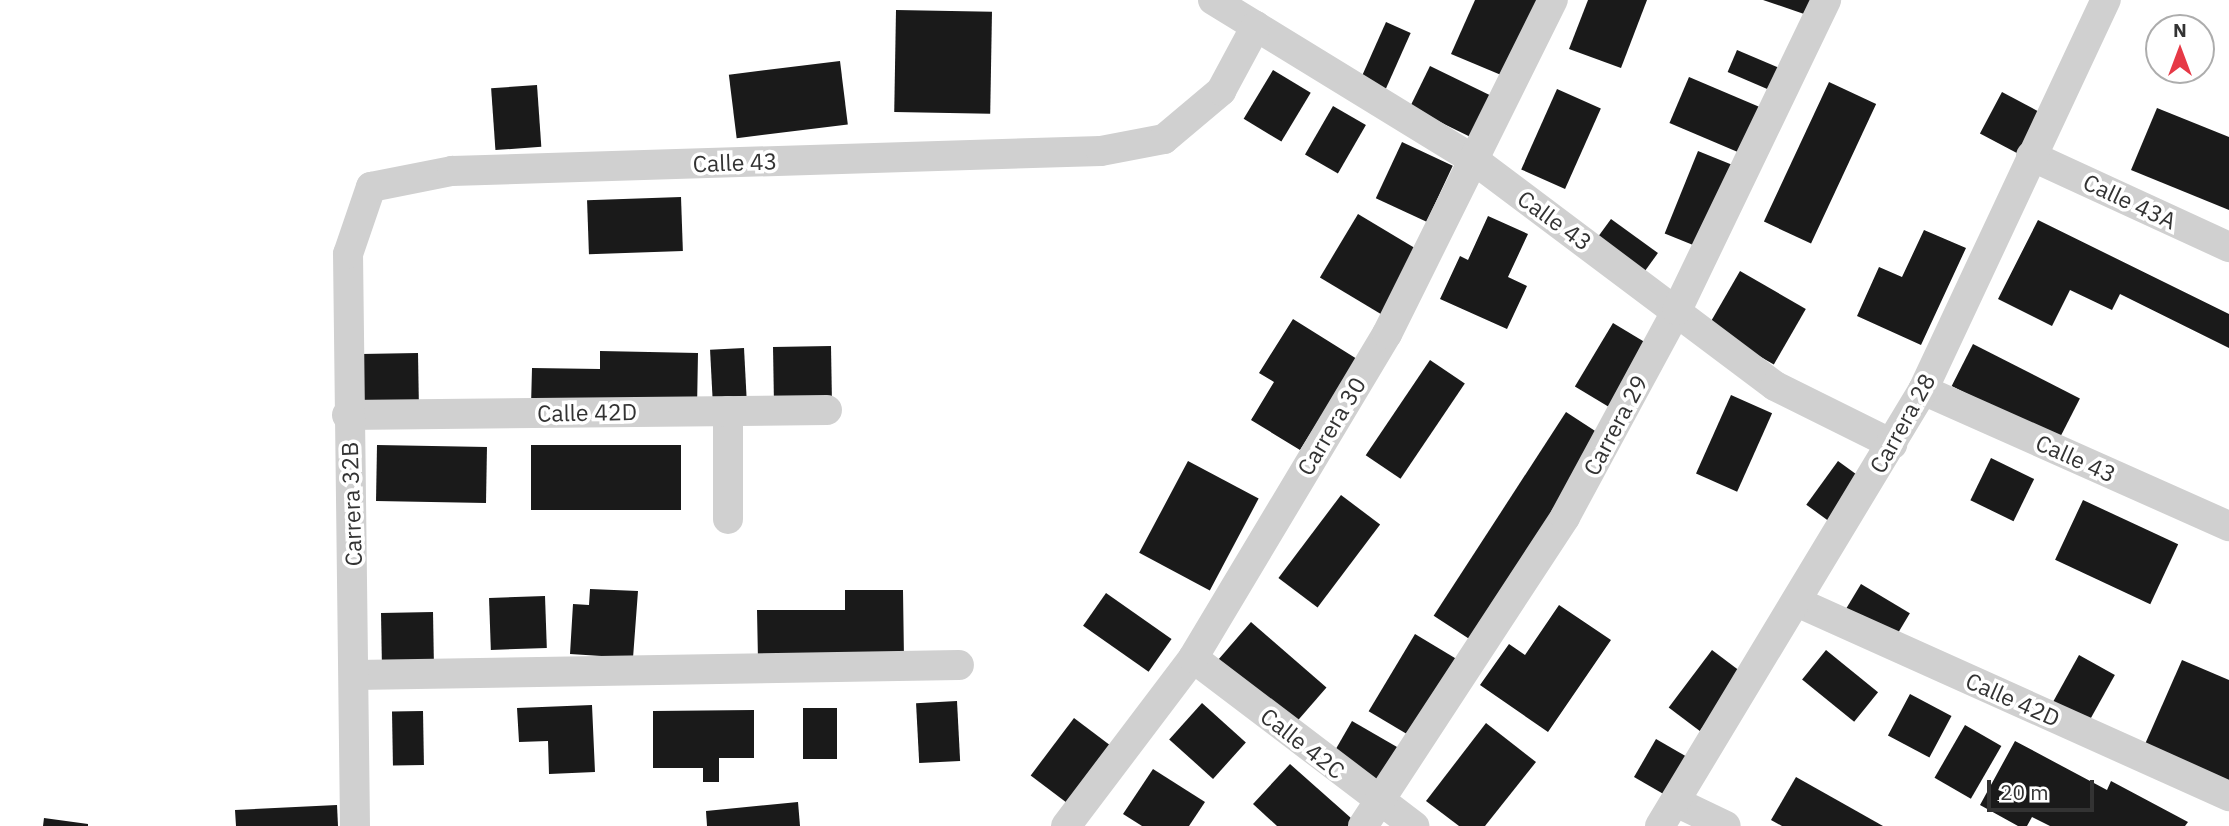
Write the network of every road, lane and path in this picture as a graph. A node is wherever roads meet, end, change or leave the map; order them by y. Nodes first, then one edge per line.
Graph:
1 (1553, 0) edge
2 (1826, 0) edge
3 (2106, 0) edge
4 (1226, 3) edge
5 (1256, 26) junction
6 (2031, 156) junction
7 (1474, 160) junction
8 (371, 187) joint
9 (2229, 247) edge
10 (1677, 310) junction
11 (1923, 390) junction
12 (827, 410) dead end
13 (727, 411) junction
14 (348, 415) junction
15 (1892, 444) junction
16 (727, 519) dead end
17 (2229, 526) edge
18 (1797, 602) junction
19 (1193, 658) junction
20 (959, 664) dead end
21 (356, 675) junction
22 (2229, 796) edge
23 (1371, 814) edge
24 (1668, 814) edge
25 (355, 826) edge
26 (1066, 826) edge
27 (1414, 826) edge
28 (1726, 826) edge

1 - 7 street, Carrera 30
2 - 10 street, Carrera 29
3 - 6 street, Carrera 28
4 - 5 street, Calle 43
5 - 7 street, Calle 43
5 - 8 street, Calle 43
6 - 9 street, Calle 43A
6 - 11 street, Carrera 28
7 - 10 street, Calle 43
7 - 19 street, Carrera 30
8 - 14 street, Carrera 32B
10 - 15 street, Calle 43
10 - 23 street, Carrera 29
11 - 15 street, Carrera 28
11 - 17 street, Calle 43
12 - 13 street, Calle 42D
13 - 14 street, Calle 42D
13 - 16 street
14 - 21 street, Carrera 32B
15 - 18 street, Carrera 28
18 - 22 street, Calle 42D
18 - 24 street, Carrera 28
19 - 23 street, Calle 42C
19 - 26 street, Carrera 30
20 - 21 street
21 - 25 street, Carrera 32B
23 - 27 street, Calle 42C
24 - 28 street

